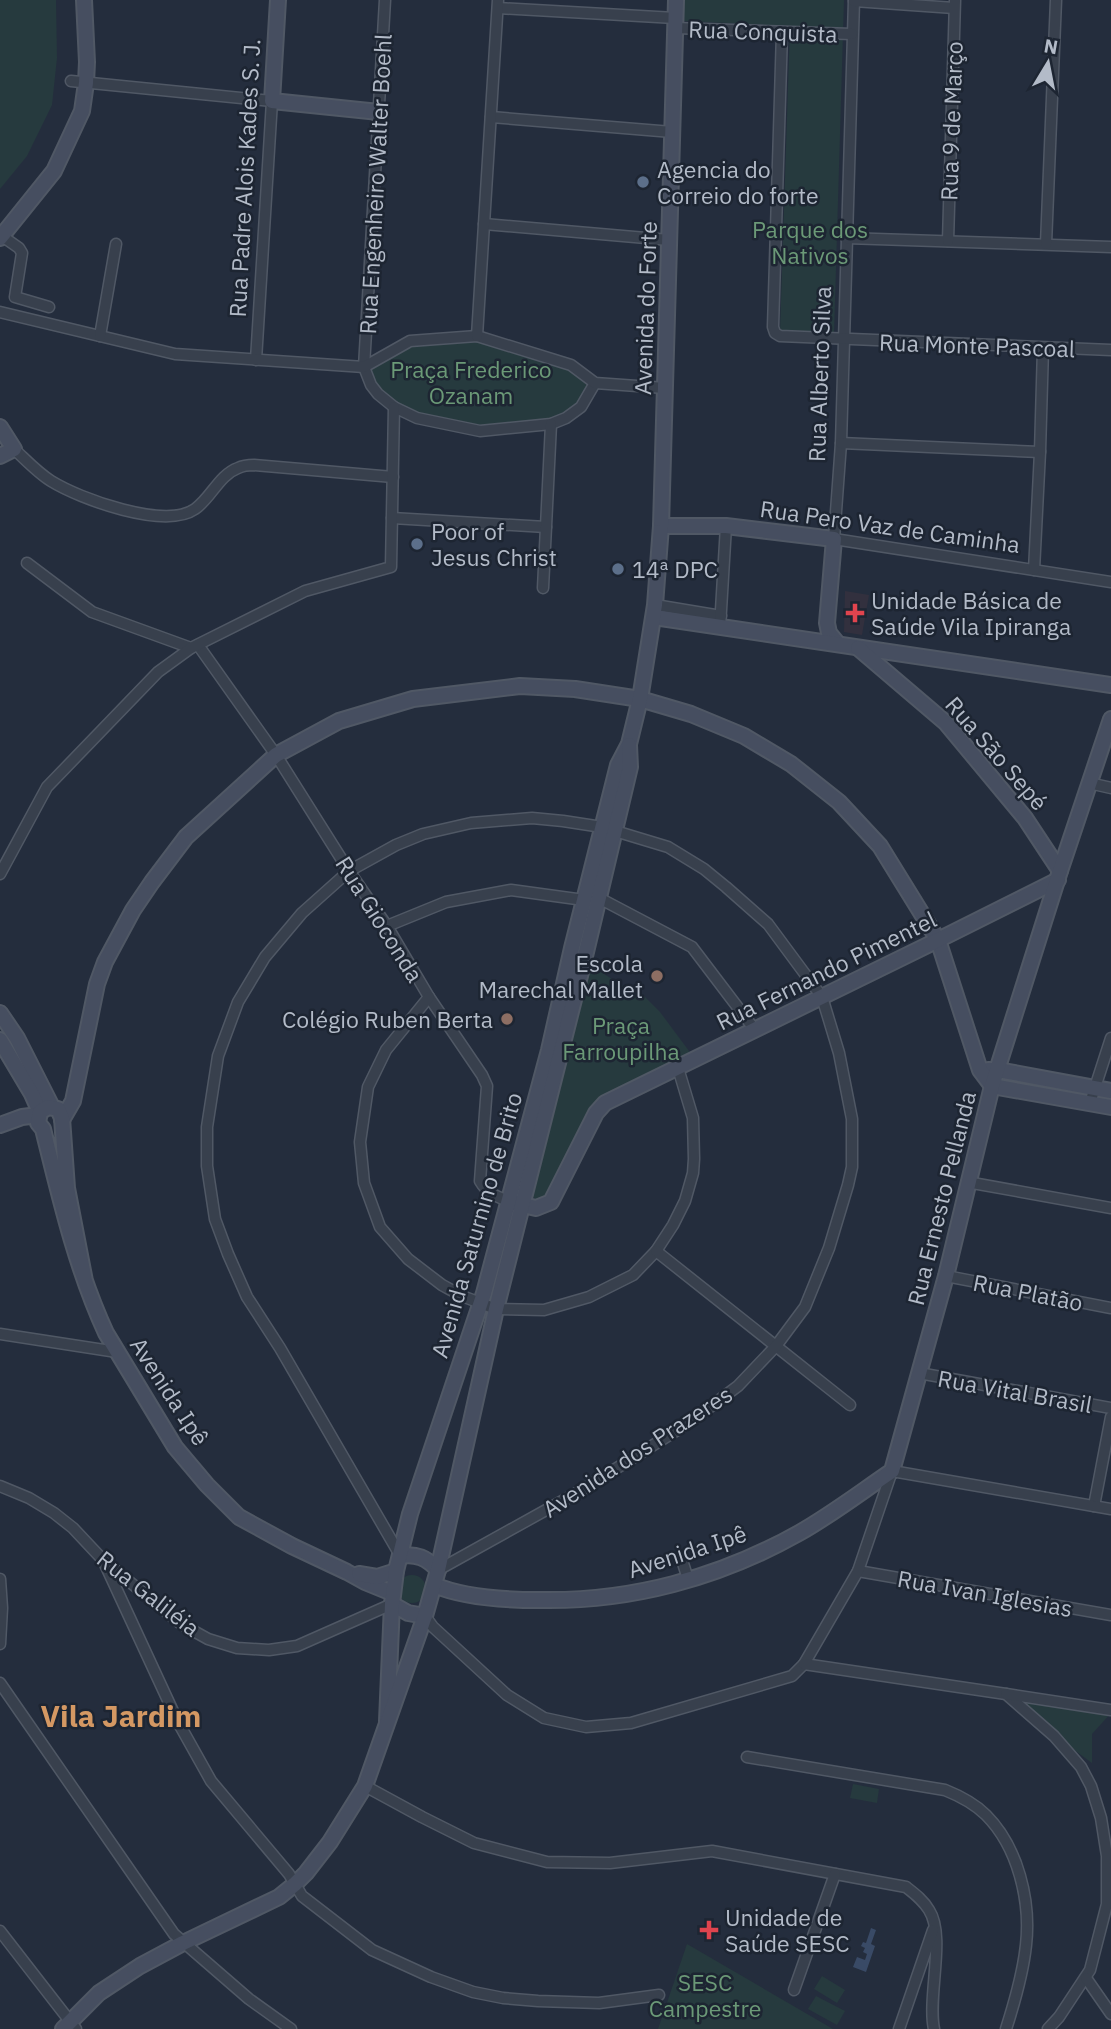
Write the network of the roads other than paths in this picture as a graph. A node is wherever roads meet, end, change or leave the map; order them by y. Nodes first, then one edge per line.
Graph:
1 (84, 0) edge
2 (278, 0) edge
3 (385, 0) edge
4 (676, 0) edge
5 (1056, 0) edge
6 (853, 1) edge
7 (498, 4) edge
8 (955, 4) edge
9 (675, 23) junction
10 (782, 32) junction
11 (852, 34) junction
12 (71, 81) dead end
13 (86, 83) junction
14 (272, 101) junction
15 (379, 112) junction
16 (491, 117) junction
17 (672, 132) junction
18 (484, 224) junction
19 (1, 237) edge
20 (846, 238) junction
21 (669, 240) junction
22 (948, 241) junction
23 (116, 244) dead end
24 (1046, 244) junction
25 (1111, 247) edge
26 (49, 307) dead end
27 (0, 313) edge
28 (100, 336) junction
29 (477, 336) junction
30 (844, 339) junction
31 (1043, 348) junction
32 (1111, 350) edge
33 (256, 360) junction
34 (365, 367) junction
35 (595, 383) junction
36 (665, 388) junction
37 (394, 407) junction
38 (551, 424) junction
39 (0, 427) edge
40 (841, 443) junction
41 (14, 449) junction
42 (1041, 452) junction
43 (0, 456) edge
44 (393, 477) junction
45 (392, 518) junction
46 (661, 526) junction
47 (726, 526) junction
48 (546, 527) junction
49 (834, 539) junction
50 (27, 563) dead end
51 (1034, 570) junction
52 (1111, 582) edge
53 (543, 588) dead end
54 (654, 611) junction
55 (720, 622) junction
56 (827, 624) junction
57 (814, 641) junction
58 (838, 644) junction
59 (195, 646) junction
60 (857, 647) junction
61 (1111, 685) edge
62 (640, 699) junction
63 (1111, 719) edge
64 (276, 755) junction
65 (1089, 783) junction
66 (1111, 788) edge
67 (608, 829) junction
68 (349, 871) junction
69 (0, 874) edge
70 (1059, 876) junction
71 (590, 896) junction
72 (387, 926) junction
73 (938, 940) junction
74 (429, 997) junction
75 (822, 997) junction
76 (0, 1013) edge
77 (755, 1030) junction
78 (1111, 1038) edge
79 (0, 1040) edge
80 (678, 1068) junction
81 (980, 1070) junction
82 (998, 1070) junction
83 (25, 1082) junction
84 (992, 1086) junction
85 (1094, 1088) junction
86 (1111, 1091) edge
87 (73, 1098) junction
88 (1090, 1103) junction
89 (1111, 1107) edge
90 (50, 1116) junction
91 (22, 1117) junction
92 (0, 1125) edge
93 (66, 1153) junction
94 (967, 1182) junction
95 (508, 1201) junction
96 (523, 1205) junction
97 (1111, 1208) edge
98 (656, 1251) junction
99 (946, 1276) junction
100 (85, 1281) junction
101 (480, 1304) junction
102 (1111, 1308) edge
103 (496, 1309) junction
104 (0, 1334) edge
105 (776, 1346) junction
106 (117, 1352) junction
107 (919, 1373) junction
108 (850, 1405) dead end
109 (1111, 1408) edge
110 (1111, 1417) edge
111 (892, 1471) junction
112 (0, 1486) edge
113 (1094, 1506) junction
114 (1111, 1510) edge
115 (400, 1556) junction
116 (681, 1557) dead end
117 (103, 1560) junction
118 (438, 1570) junction
119 (396, 1571) junction
120 (858, 1571) junction
121 (347, 1572) junction
122 (0, 1579) edge
123 (688, 1579) junction
124 (434, 1585) junction
125 (392, 1598) junction
126 (1111, 1615) edge
127 (425, 1616) junction
128 (0, 1644) edge
129 (804, 1664) junction
130 (0, 1683) edge
131 (1006, 1694) junction
132 (1111, 1710) edge
133 (387, 1721) junction
134 (747, 1757) dead end
135 (365, 1786) junction
136 (1107, 1856) junction
137 (1095, 1860) dead end
138 (835, 1874) junction
139 (295, 1884) junction
140 (934, 1926) junction
141 (0, 1931) edge
142 (183, 1942) junction
143 (1086, 1978) junction
144 (794, 1990) dead end
145 (659, 1995) dead end
146 (1111, 2014) edge
147 (69, 2027) edge
148 (291, 2029) edge
149 (899, 2029) edge
150 (934, 2029) edge
151 (1006, 2029) edge
152 (1048, 2029) edge

1 - 13 main road
2 - 14 main road, Rua Padre Alois Kades S. J.
3 - 15 street, Rua Engenheiro Walter Boehl
4 - 9 main road, Avenida do Forte
5 - 24 street
6 - 8 street
6 - 11 street, Rua Alberto Silva
7 - 9 street, Rua Conquista
7 - 16 street
8 - 22 street, Rua 9 de Março
9 - 10 street, Rua Conquista
9 - 17 main road, Avenida do Forte
10 - 11 street, Rua Conquista
10 - 30 street, Rua Monte Pascoal
11 - 20 street, Rua Alberto Silva
12 - 13 street
13 - 14 street
13 - 19 main road
14 - 15 main road
14 - 33 street, Rua Padre Alois Kades S. J.
15 - 34 street, Rua Engenheiro Walter Boehl
16 - 17 street
16 - 18 street
17 - 21 main road, Avenida do Forte
18 - 21 street
18 - 29 street
19 - 26 street
20 - 22 street
20 - 30 street, Rua Alberto Silva
21 - 36 main road, Avenida do Forte
22 - 24 street
23 - 28 street
24 - 25 street
27 - 28 street
28 - 33 street
29 - 34 street
29 - 35 street
30 - 31 street, Rua Monte Pascoal
30 - 40 street, Rua Alberto Silva
31 - 32 street, Rua Monte Pascoal
31 - 42 street
33 - 34 street
34 - 37 street
35 - 36 street
35 - 38 street
36 - 46 main road, Avenida do Forte
37 - 38 street
37 - 44 street
38 - 48 street
39 - 41 main road
40 - 42 street
40 - 49 street, Rua Alberto Silva
41 - 43 main road
41 - 44 street
42 - 51 street
44 - 45 street
45 - 48 street
45 - 59 street
46 - 47 main road, Rua Pero Vaz de Caminha
46 - 54 main road, Avenida do Forte
47 - 49 main road, Rua Pero Vaz de Caminha
47 - 55 street
48 - 53 street
49 - 51 street, Rua Pero Vaz de Caminha
49 - 56 main road, Rua Alberto Silva
50 - 59 street
51 - 52 street, Rua Pero Vaz de Caminha
54 - 55 main road
54 - 62 main road, Avenida Saturnino de Brito
55 - 57 main road
56 - 57 main road
56 - 58 main road
57 - 58 main road
58 - 60 main road
59 - 64 street, Rua Gioconda
59 - 69 street
60 - 61 main road
60 - 70 main road, Rua São Sepé
62 - 64 main road
62 - 67 main road, Avenida Saturnino de Brito
62 - 73 main road
63 - 65 main road, Rua Ernesto Pellanda
64 - 68 street, Rua Gioconda
64 - 87 main road
65 - 66 street
65 - 70 main road, Rua Ernesto Pellanda
67 - 68 street, Avenida dos Prazeres
67 - 71 main road, Avenida Saturnino de Brito
67 - 75 street, Avenida dos Prazeres
68 - 72 street, Rua Gioconda
68 - 115 street, Avenida dos Prazeres
70 - 73 main road, Rua Fernando Pimentel
70 - 82 main road, Rua Ernesto Pellanda
71 - 72 street
71 - 77 street
71 - 95 main road, Avenida Saturnino de Brito
71 - 96 main road, Avenida Saturnino de Brito
72 - 74 street, Rua Gioconda
73 - 75 main road, Rua Fernando Pimentel
73 - 81 main road
74 - 95 street, Rua Gioconda
74 - 101 street
75 - 77 main road, Rua Fernando Pimentel
75 - 105 street, Avenida dos Prazeres
76 - 90 main road
77 - 80 main road, Rua Fernando Pimentel
78 - 85 street
79 - 83 main road
80 - 96 main road, Rua Fernando Pimentel
80 - 98 street
81 - 82 main road
81 - 84 main road
82 - 84 main road, Rua Ernesto Pellanda
82 - 85 main road
83 - 90 main road
83 - 91 main road
84 - 88 main road
84 - 94 main road, Rua Ernesto Pellanda
85 - 86 main road
85 - 88 street
87 - 90 main road
87 - 93 main road
88 - 89 main road
90 - 91 main road
90 - 93 main road, Avenida Ipê
90 - 100 main road, Avenida Ipê
91 - 92 main road
93 - 100 main road, Avenida Ipê
94 - 97 street
94 - 99 main road, Rua Ernesto Pellanda
95 - 96 main road, Rua Fernando Pimentel
95 - 101 main road, Avenida Saturnino de Brito
96 - 103 main road, Avenida Saturnino de Brito
98 - 103 street
98 - 105 street
99 - 102 street, Rua Platão
99 - 107 main road, Rua Ernesto Pellanda
100 - 106 main road, Avenida Ipê
101 - 103 street
101 - 115 main road, Avenida Saturnino de Brito
103 - 118 main road, Avenida Saturnino de Brito
104 - 106 street
105 - 108 street
105 - 118 street, Avenida dos Prazeres
106 - 121 main road, Avenida Ipê
107 - 109 street, Rua Vital Brasil
107 - 111 main road, Rua Ernesto Pellanda
110 - 113 street
111 - 113 street
111 - 120 street, Rua Ernesto Pellanda
111 - 123 main road, Avenida Ipê
112 - 117 street, Rua Galiléia
113 - 114 street
115 - 118 main road
115 - 119 main road, Avenida Saturnino de Brito
116 - 123 street
117 - 125 street, Rua Galiléia
117 - 139 street
118 - 124 main road, Avenida Saturnino de Brito
119 - 121 main road, Avenida Ipê
119 - 125 main road, Avenida Saturnino de Brito
120 - 126 street, Rua Ivan Iglesias
120 - 129 street, Rua Ernesto Pellanda
121 - 125 main road, Avenida Ipê
122 - 128 street
123 - 124 main road, Avenida Ipê
124 - 127 main road, Avenida Saturnino de Brito
125 - 127 main road, Avenida Ipê
125 - 133 main road, Avenida Saturnino de Brito
127 - 129 street, Rua Ernesto Pellanda
127 - 133 main road, Avenida Saturnino de Brito
129 - 131 street
130 - 142 street
131 - 132 street
131 - 136 street
133 - 135 main road, Avenida Saturnino de Brito
134 - 151 street
135 - 138 street
135 - 139 main road, Avenida Saturnino de Brito
136 - 137 street
136 - 143 street
138 - 140 street
138 - 144 street
139 - 142 main road, Avenida Saturnino de Brito
139 - 145 street
140 - 149 street
140 - 150 street
141 - 147 street
142 - 147 main road, Avenida Saturnino de Brito
142 - 148 street
143 - 146 street
143 - 152 street

